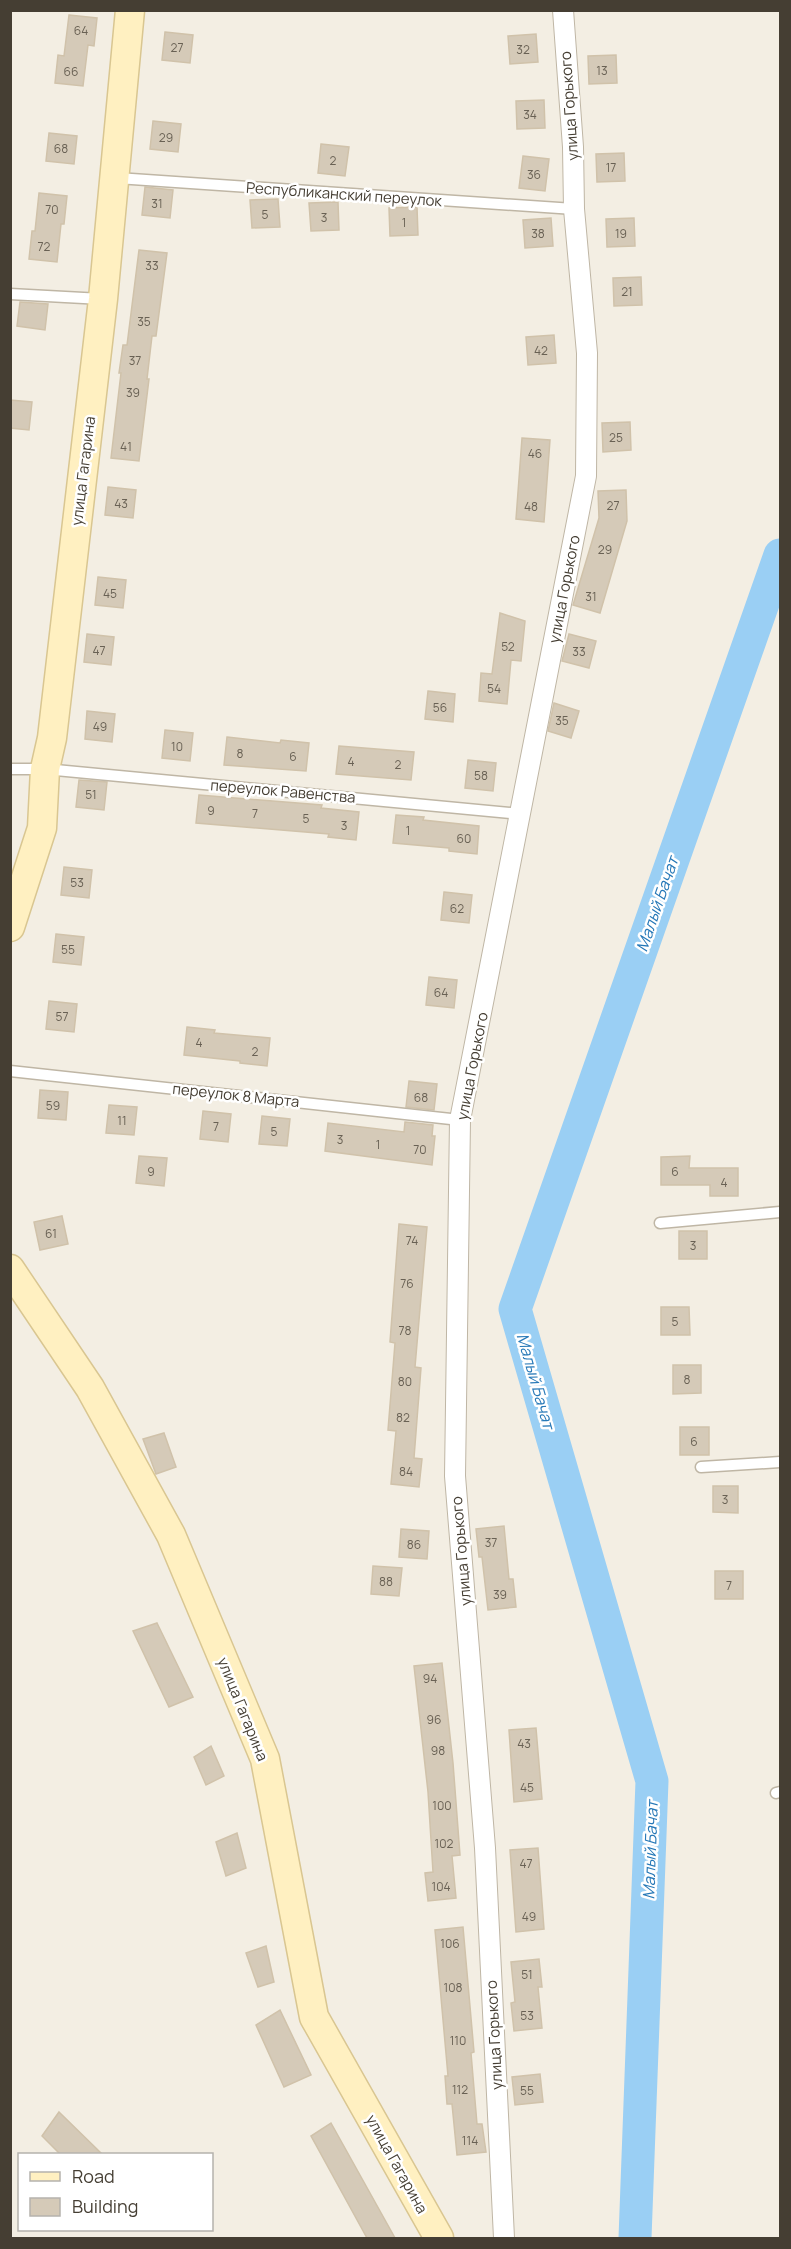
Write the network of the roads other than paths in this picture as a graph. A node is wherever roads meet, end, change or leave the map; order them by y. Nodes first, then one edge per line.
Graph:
1 (130, 10) edge
2 (563, 10) edge
3 (113, 178) junction
4 (574, 209) junction
5 (10, 294) edge
6 (103, 298) junction
7 (10, 769) edge
8 (45, 769) junction
9 (520, 814) junction
10 (10, 927) edge
11 (10, 1071) edge
12 (460, 1120) junction
13 (780, 1212) edge
14 (660, 1223) dead end
15 (10, 1269) edge
16 (780, 1462) edge
17 (701, 1467) dead end
18 (439, 2238) edge
19 (504, 2238) edge

1 - 3 street, улица Гагарина
2 - 4 street, улица Горького
3 - 4 lane, Республиканский переулок
3 - 6 street, улица Гагарина
4 - 9 street, улица Горького
5 - 6 lane
6 - 8 street, улица Гагарина
7 - 8 lane, переулок Равенства
8 - 9 lane, переулок Равенства
8 - 10 street, улица Гагарина
9 - 12 street, улица Горького
11 - 12 lane, переулок 8 Марта
12 - 19 street, улица Горького
13 - 14 lane
15 - 18 street, улица Гагарина
16 - 17 lane

